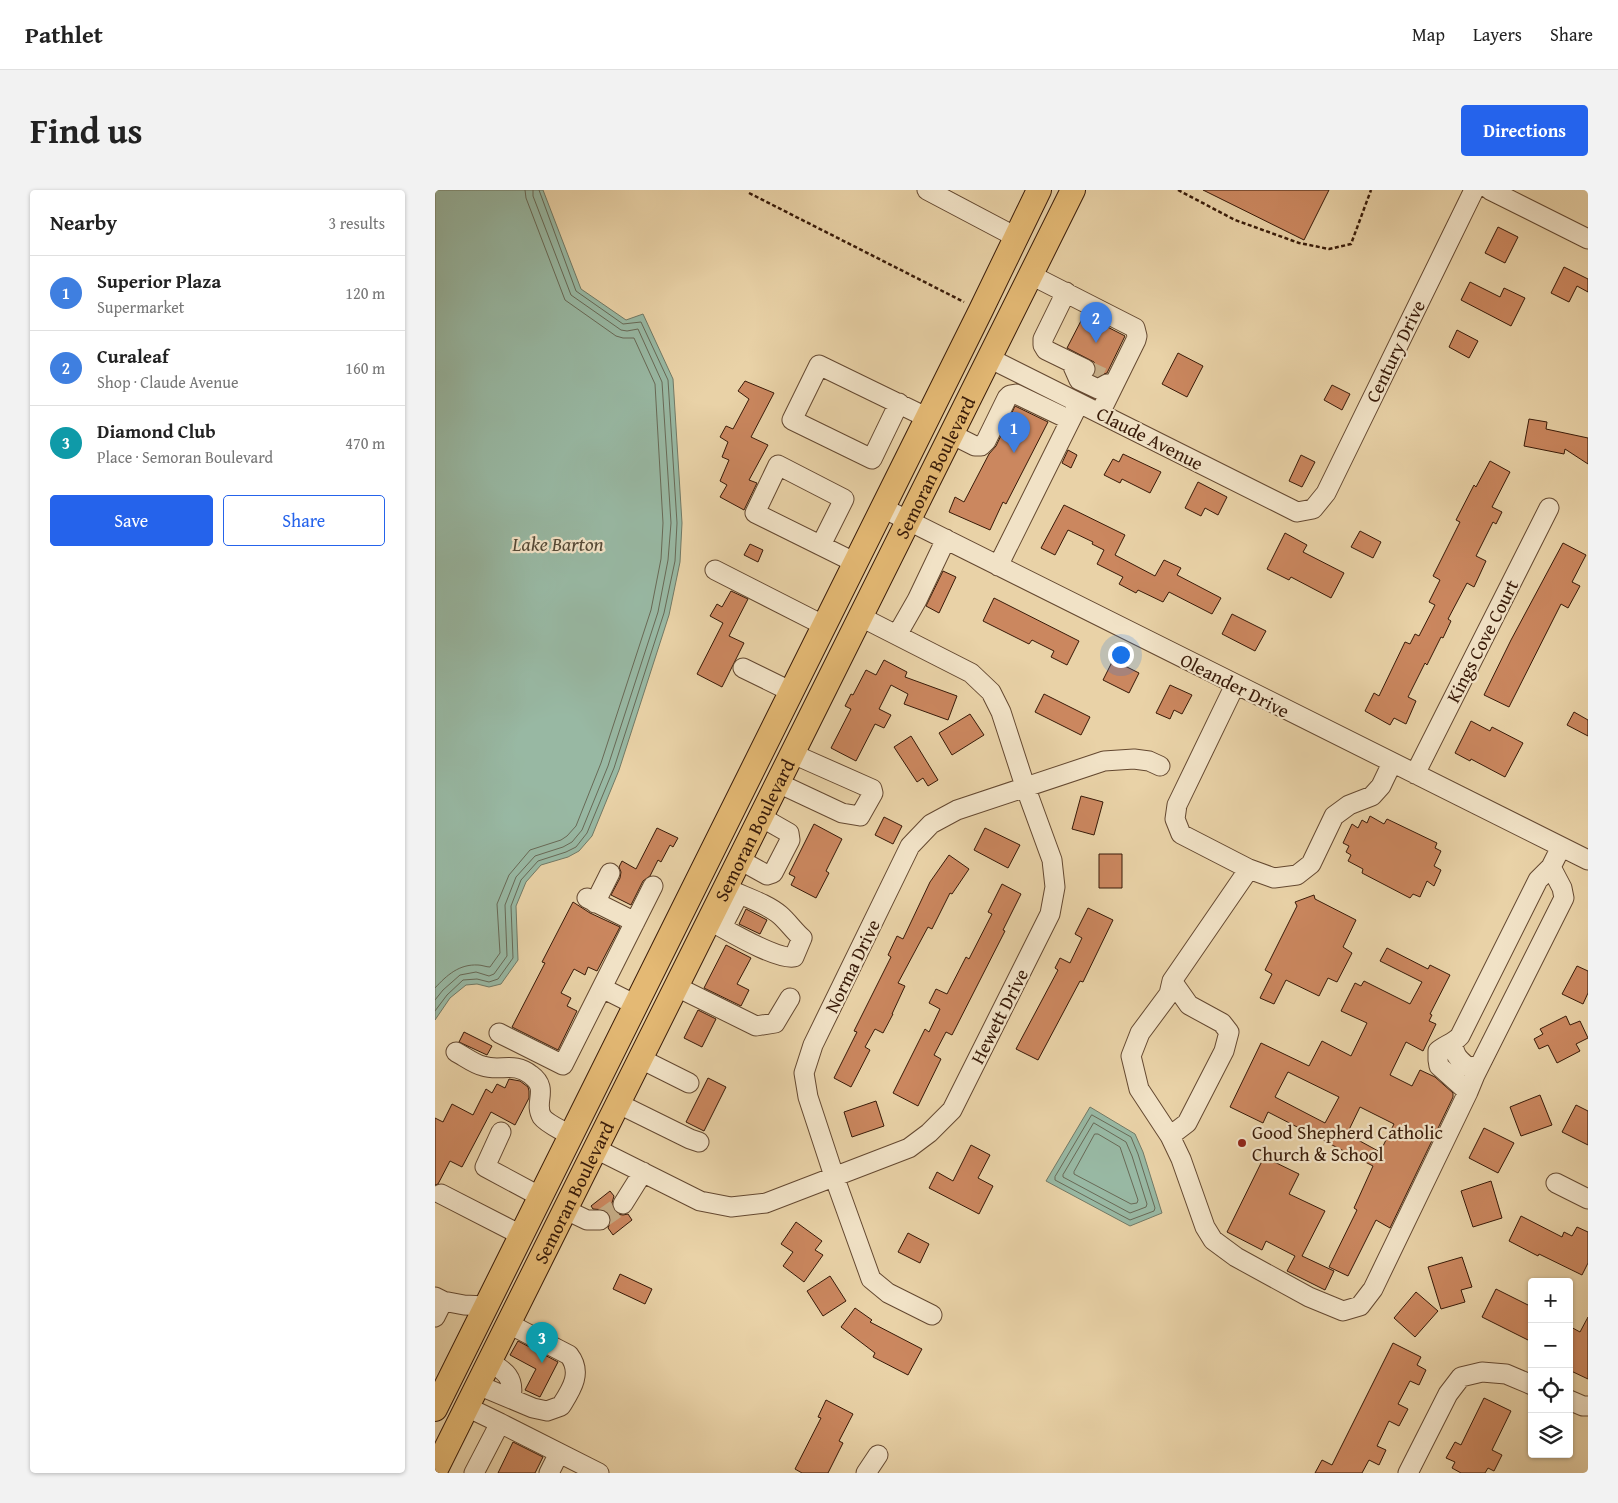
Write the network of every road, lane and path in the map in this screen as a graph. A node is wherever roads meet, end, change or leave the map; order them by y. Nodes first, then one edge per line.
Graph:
1 (927, 190) edge
2 (1039, 190) edge
3 (1073, 190) edge
4 (1178, 190) edge
5 (1371, 190) edge
6 (1474, 190) edge
7 (1490, 190) edge
8 (749, 193) dead end
9 (1017, 237) junction
10 (1588, 239) edge
11 (1031, 275) junction
12 (1066, 292) junction
13 (981, 310) junction
14 (989, 358) junction
15 (1108, 383) junction
16 (1079, 402) junction
17 (899, 403) junction
18 (1100, 413) junction
19 (928, 418) junction
20 (1070, 420) junction
21 (951, 434) junction
22 (879, 444) junction
23 (908, 458) junction
24 (883, 508) junction
25 (1549, 508) dead end
26 (1313, 509) joint
27 (909, 520) junction
28 (946, 539) junction
29 (821, 545) junction
30 (856, 563) junction
31 (998, 566) junction
32 (715, 570) dead end
33 (861, 617) junction
34 (825, 626) junction
35 (897, 635) junction
36 (743, 668) dead end
37 (1235, 685) junction
38 (792, 692) junction
39 (793, 754) junction
40 (1392, 763) junction
41 (1160, 766) dead end
42 (1415, 774) junction
43 (778, 783) junction
44 (1025, 786) junction
45 (761, 817) junction
46 (1561, 847) junction
47 (740, 860) junction
48 (1588, 860) edge
49 (1551, 867) junction
50 (1249, 869) junction
51 (610, 873) dead end
52 (653, 886) dead end
53 (733, 891) junction
54 (635, 922) junction
55 (716, 924) junction
56 (677, 987) junction
57 (602, 988) junction
58 (1171, 988) junction
59 (790, 998) dead end
60 (636, 1005) junction
61 (499, 1033) dead end
62 (1453, 1042) junction
63 (455, 1052) dead end
64 (641, 1059) junction
65 (1479, 1066) junction
66 (689, 1084) dead end
67 (1468, 1092) junction
68 (589, 1099) junction
69 (619, 1104) junction
70 (501, 1132) dead end
71 (571, 1136) junction
72 (1171, 1136) junction
73 (699, 1142) dead end
74 (596, 1149) junction
75 (643, 1172) junction
76 (834, 1176) junction
77 (1556, 1183) dead end
78 (577, 1186) junction
79 (441, 1194) dead end
80 (541, 1197) junction
81 (1588, 1199) edge
82 (623, 1204) tunnel mouth
83 (566, 1210) junction
84 (600, 1220) dead end
85 (521, 1235) junction
86 (438, 1305) edge
87 (486, 1306) junction
88 (932, 1315) dead end
89 (509, 1324) junction
90 (490, 1362) junction
91 (1528, 1383) edge
92 (478, 1385) junction
93 (511, 1398) junction
94 (1573, 1402) edge
95 (1588, 1406) edge
96 (467, 1407) junction
97 (435, 1409) edge
98 (500, 1423) junction
99 (559, 1453) junction
100 (878, 1455) dead end
101 (435, 1471) edge
102 (474, 1473) edge
103 (549, 1473) edge
104 (599, 1473) edge
105 (866, 1473) edge
106 (1407, 1473) edge

1 - 9 street
2 - 9 main road, Semoran Boulevard
3 - 11 main road, Semoran Boulevard
4 - 5 path
6 - 26 street, Century Drive
7 - 10 street
8 - 13 path
9 - 13 main road, Semoran Boulevard
11 - 12 street
11 - 14 main road, Semoran Boulevard
12 - 15 street
12 - 15 street
13 - 19 main road, Semoran Boulevard
14 - 16 street, Claude Avenue
14 - 21 main road, Semoran Boulevard
15 - 18 street
16 - 18 street, Claude Avenue
16 - 20 street
17 - 19 street
17 - 22 street
17 - 22 street
18 - 26 street, Claude Avenue
19 - 23 main road, Semoran Boulevard
20 - 21 street
20 - 31 street
21 - 27 main road, Semoran Boulevard
22 - 23 street
23 - 24 main road, Semoran Boulevard
24 - 27 street, Oleander Drive
24 - 30 main road, Semoran Boulevard
25 - 42 street, Kings Cove Court
27 - 28 street, Oleander Drive
27 - 33 main road, Semoran Boulevard
28 - 31 street, Oleander Drive
28 - 35 street
29 - 29 street
29 - 30 street
30 - 34 main road, Semoran Boulevard
31 - 37 street, Oleander Drive
32 - 34 street
33 - 35 street, Hewett Drive
33 - 39 main road, Semoran Boulevard
34 - 38 main road, Semoran Boulevard
35 - 44 street, Hewett Drive
36 - 38 street
37 - 40 street, Oleander Drive
37 - 50 street
38 - 60 main road, Semoran Boulevard
39 - 43 main road, Semoran Boulevard
39 - 43 street
40 - 42 street, Oleander Drive
40 - 50 street
41 - 44 street, Norma Drive
42 - 46 street, Oleander Drive
43 - 45 main road, Semoran Boulevard
44 - 76 street, Hewett Drive
44 - 76 street, Norma Drive
45 - 47 main road, Semoran Boulevard
45 - 47 street
46 - 48 street, Oleander Drive
46 - 49 street
47 - 53 main road, Semoran Boulevard
49 - 62 street
49 - 65 street
50 - 58 street
51 - 54 street
52 - 54 street
53 - 55 main road, Semoran Boulevard
53 - 55 street
54 - 57 street
55 - 56 main road, Semoran Boulevard
56 - 59 street
56 - 64 main road, Semoran Boulevard
57 - 60 street
57 - 61 street
58 - 72 street
58 - 72 street
60 - 68 main road, Semoran Boulevard
62 - 65 street
62 - 67 street
63 - 71 street
64 - 66 street
64 - 69 main road, Semoran Boulevard
65 - 67 street
67 - 72 street
68 - 71 main road, Semoran Boulevard
68 - 74 main road
69 - 73 street
69 - 74 main road, Semoran Boulevard
70 - 80 street
71 - 78 main road
71 - 80 main road, Semoran Boulevard
74 - 75 street, Hewett Drive
74 - 78 main road, Semoran Boulevard
75 - 76 street, Hewett Drive
75 - 82 street
76 - 88 street, Norma Drive
77 - 81 street
78 - 83 main road, Semoran Boulevard
79 - 85 street
80 - 85 main road, Semoran Boulevard
83 - 84 street
83 - 89 main road, Semoran Boulevard
85 - 87 main road, Semoran Boulevard
86 - 87 street
87 - 97 main road, Semoran Boulevard
89 - 90 main road, Semoran Boulevard
89 - 93 street
90 - 92 main road, Semoran Boulevard
90 - 93 street
91 - 106 street
92 - 93 street
92 - 96 main road, Semoran Boulevard
94 - 95 street
96 - 98 street
96 - 101 main road, Semoran Boulevard
98 - 99 street
98 - 102 street
99 - 103 street
99 - 104 street
100 - 105 street

